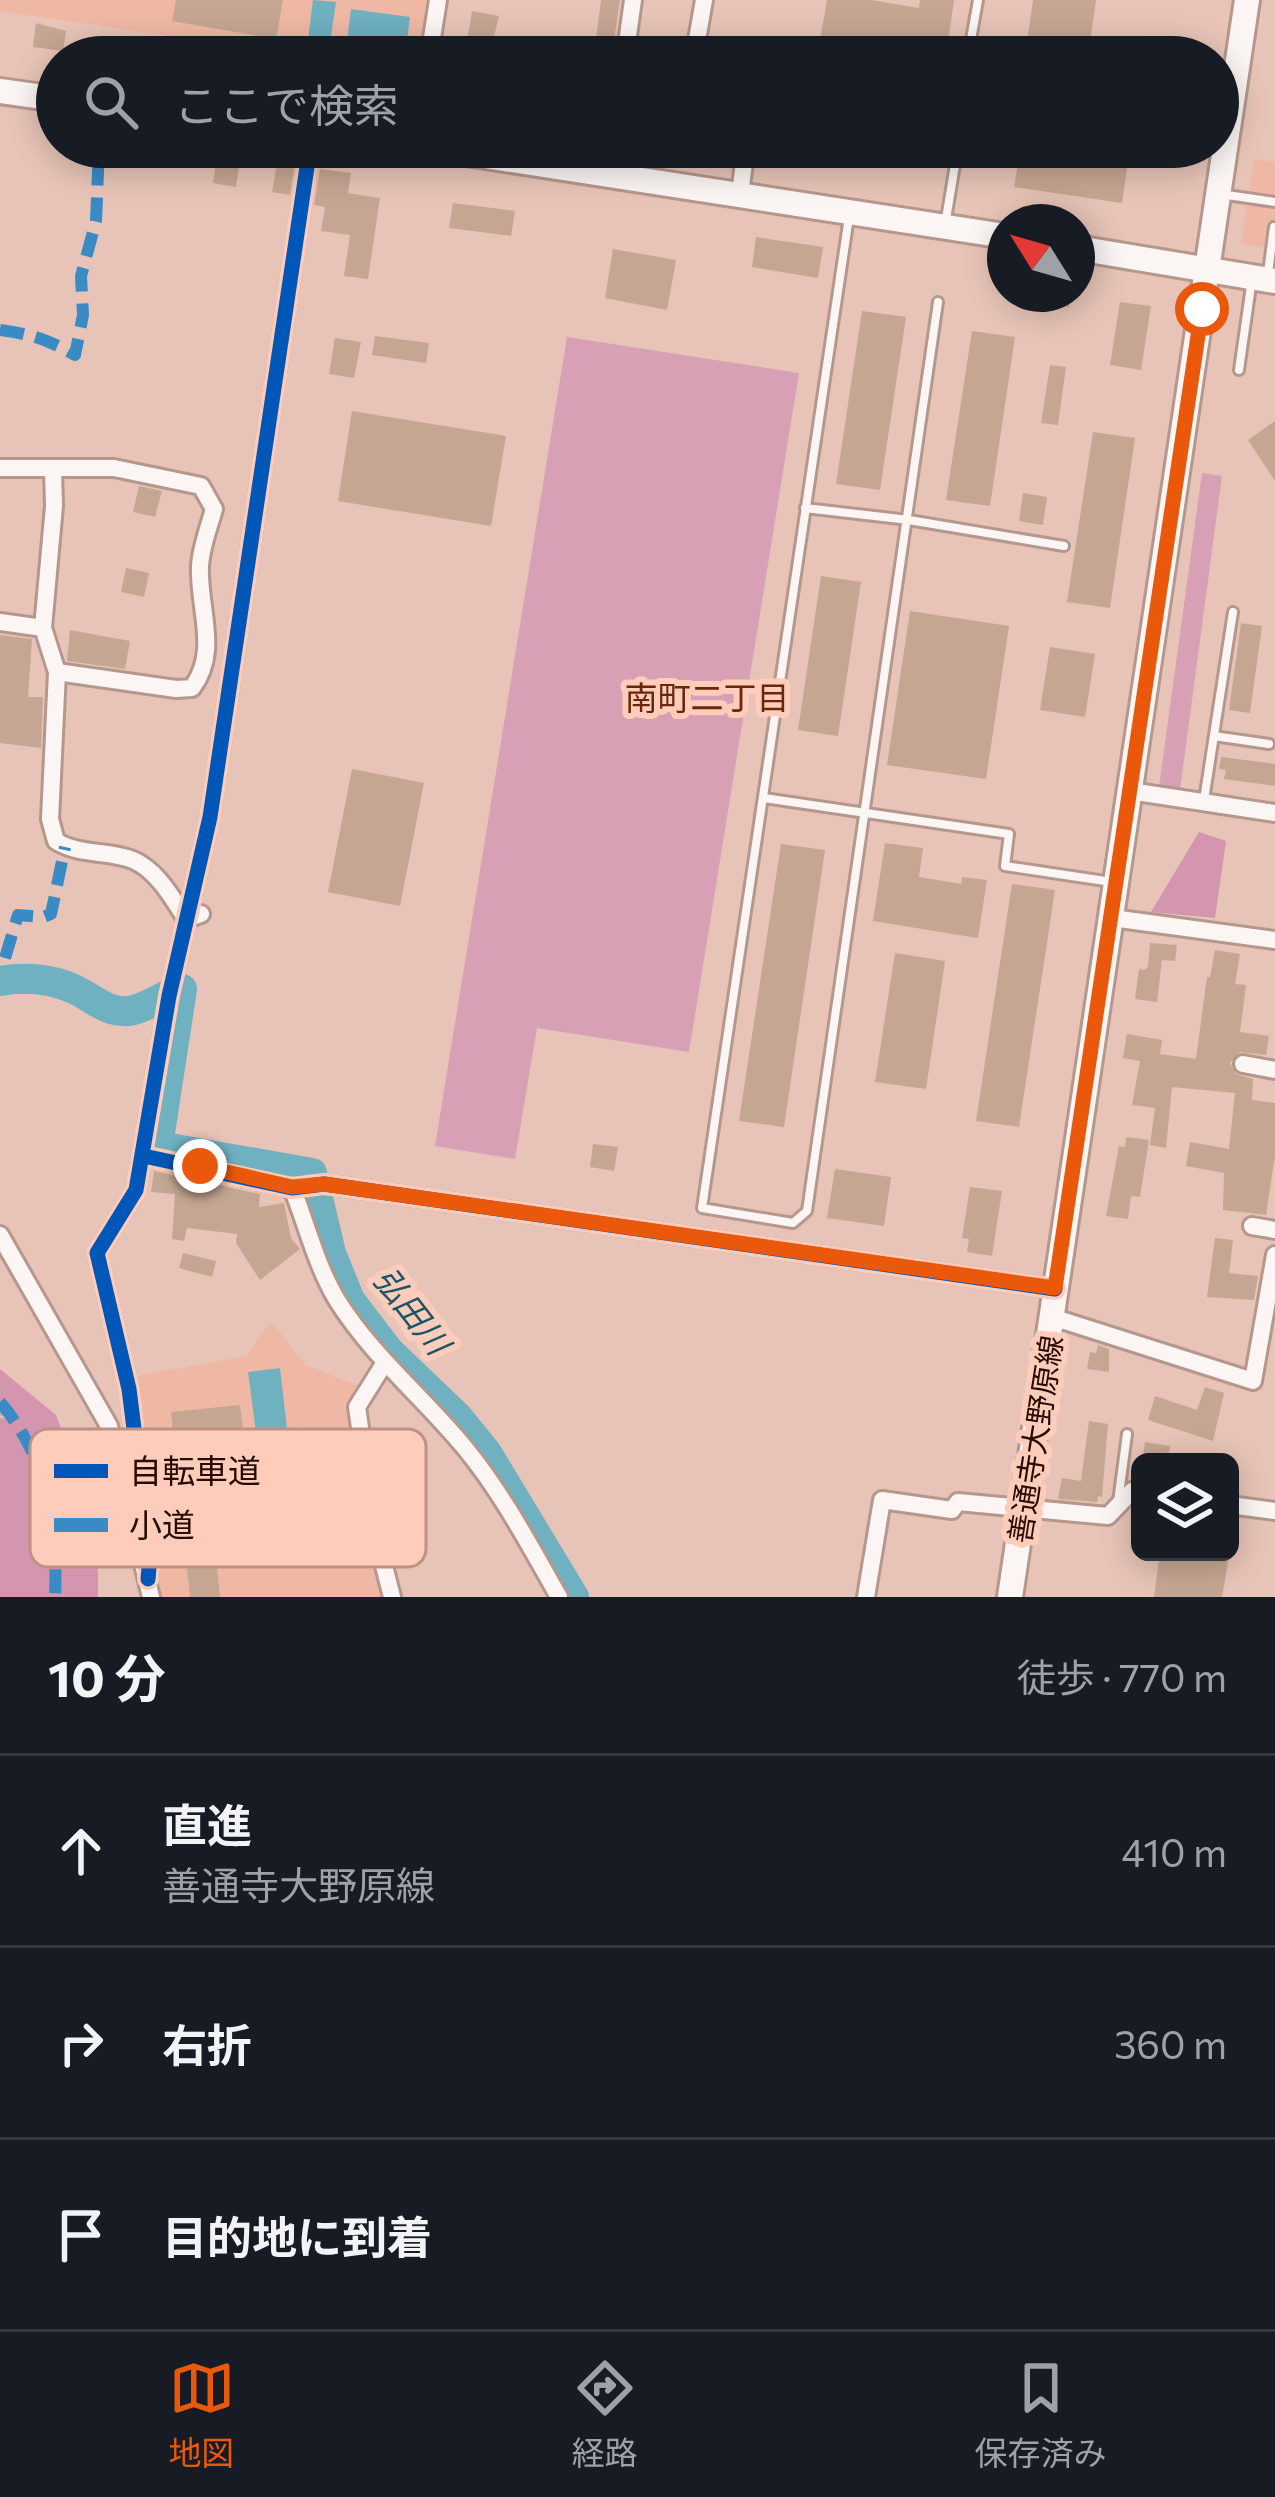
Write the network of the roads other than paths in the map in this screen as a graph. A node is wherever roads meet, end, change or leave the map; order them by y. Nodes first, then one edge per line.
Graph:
1 (438, 0) edge
2 (633, 0) edge
3 (704, 0) edge
4 (978, 0) edge
5 (1247, 0) edge
6 (432, 36) edge
7 (628, 36) edge
8 (698, 36) edge
9 (972, 36) edge
10 (1239, 55) edge
11 (0, 92) edge
12 (36, 96) edge
13 (307, 168) edge
14 (566, 168) edge
15 (607, 168) edge
16 (743, 168) edge
17 (955, 168) edge
18 (1223, 168) edge
19 (606, 174) junction
20 (740, 194) junction
21 (1219, 194) junction
22 (1275, 202) edge
23 (849, 211) junction
24 (1275, 215) edge
25 (945, 226) junction
26 (1274, 227) edge
27 (987, 233) edge
28 (1095, 251) edge
29 (1209, 269) junction
30 (1265, 280) edge
31 (938, 302) dead end
32 (1239, 370) dead end
33 (0, 468) edge
34 (52, 469) junction
35 (805, 508) junction
36 (909, 520) junction
37 (1064, 546) dead end
38 (1234, 612) dead end
39 (0, 622) edge
40 (44, 628) junction
41 (57, 671) junction
42 (1214, 736) junction
43 (1269, 744) dead end
44 (1130, 791) junction
45 (764, 798) junction
46 (1203, 803) junction
47 (862, 812) junction
48 (1275, 813) edge
49 (1116, 883) junction
50 (194, 917) junction
51 (1112, 918) junction
52 (1275, 940) edge
53 (1243, 1064) dead end
54 (1275, 1070) edge
55 (144, 1156) junction
56 (297, 1187) junction
57 (1252, 1226) dead end
58 (1275, 1230) edge
59 (0, 1235) edge
60 (1275, 1255) edge
61 (1055, 1288) junction
62 (1270, 1313) edge
63 (1052, 1317) junction
64 (384, 1364) junction
65 (110, 1429) edge
66 (134, 1429) edge
67 (360, 1429) edge
68 (1127, 1434) dead end
69 (1131, 1492) edge
70 (1118, 1503) junction
71 (1239, 1506) edge
72 (1024, 1508) junction
73 (1275, 1511) edge
74 (384, 1567) edge
75 (392, 1597) edge
76 (560, 1597) edge
77 (866, 1597) edge
78 (1010, 1597) edge

1 - 6 street
2 - 7 street
3 - 8 street
4 - 9 lane
5 - 10 main road, 善通寺大野原線
11 - 12 main road
13 - 50 street
14 - 19 main road
15 - 19 street
16 - 20 street
17 - 25 lane
18 - 21 main road, 善通寺大野原線
19 - 20 main road
20 - 23 main road
21 - 22 lane
21 - 29 main road, 善通寺大野原線
23 - 25 main road
23 - 35 lane
24 - 26 lane
25 - 27 main road
26 - 30 lane
28 - 29 main road
29 - 30 main road
29 - 44 main road, 善通寺大野原線
30 - 32 lane
31 - 36 lane
33 - 34 street
34 - 40 street
34 - 41 street
35 - 36 lane
35 - 45 lane
36 - 37 lane
36 - 47 lane
38 - 42 lane
39 - 40 street
40 - 41 street
41 - 50 street
42 - 43 lane
42 - 46 lane
44 - 46 street
44 - 49 main road, 善通寺大野原線
45 - 47 lane
45 - 47 lane
46 - 48 street
47 - 49 lane
49 - 51 main road, 善通寺大野原線
50 - 55 street
51 - 52 street
51 - 61 main road, 善通寺大野原線
53 - 54 street
55 - 56 street
55 - 66 street
56 - 61 street
56 - 64 street
57 - 58 street
59 - 65 street
60 - 62 street
61 - 63 main road, 善通寺大野原線
62 - 63 street
63 - 72 main road, 善通寺大野原線
64 - 67 street
64 - 76 street
68 - 70 lane
69 - 70 street
70 - 72 street
71 - 73 street
72 - 77 street
72 - 78 main road, 善通寺大野原線
74 - 75 street

